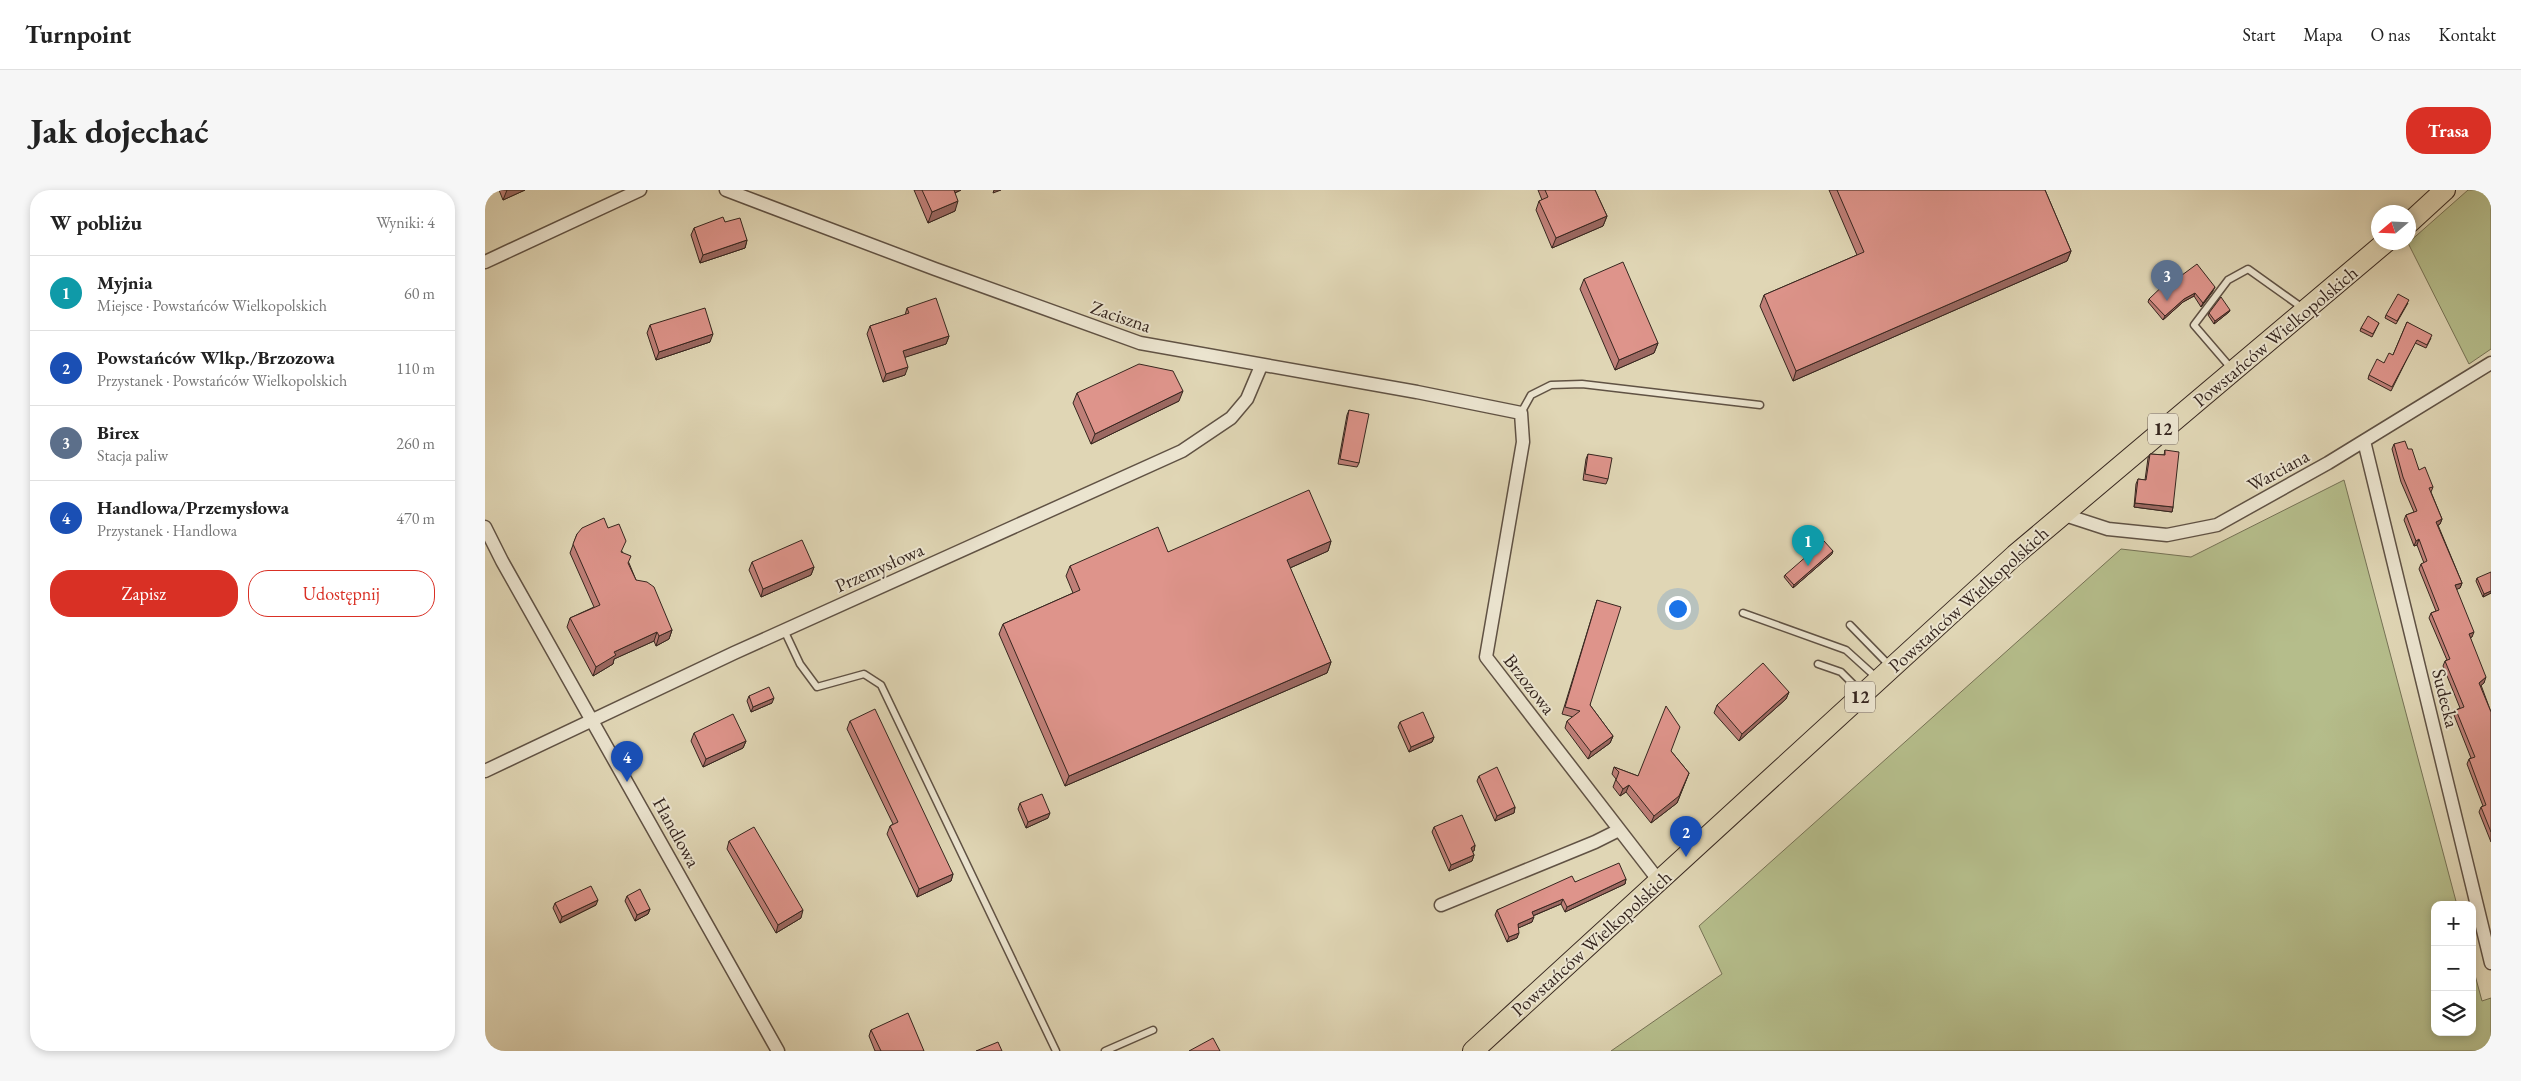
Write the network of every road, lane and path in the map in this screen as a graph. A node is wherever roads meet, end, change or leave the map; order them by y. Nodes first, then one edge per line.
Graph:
1 (640, 190) edge
2 (726, 190) edge
3 (2445, 190) edge
4 (2416, 217) edge
5 (2376, 250) edge
6 (485, 262) edge
7 (2305, 310) junction
8 (2491, 363) edge
9 (1261, 366) junction
10 (2233, 370) junction
11 (1760, 406) dead end
12 (1521, 413) junction
13 (2364, 441) junction
14 (2063, 514) junction
15 (485, 527) edge
16 (1743, 613) dead end
17 (1850, 625) dead end
18 (784, 630) junction
19 (1818, 664) dead end
20 (1885, 674) junction
21 (1863, 694) junction
22 (593, 720) junction
23 (485, 771) edge
24 (1619, 830) junction
25 (1659, 881) junction
26 (1441, 906) dead end
27 (2491, 963) edge
28 (1153, 1030) dead end
29 (778, 1051) edge
30 (1056, 1051) edge
31 (1105, 1051) edge
32 (1473, 1051) edge

1 - 6 street
2 - 9 street, Zaciszna
3 - 4 main road
5 - 7 main road, Powstańców Wielkopolskich / 12
7 - 10 main road, Powstańców Wielkopolskich / 12
7 - 10 lane
8 - 13 street, Warciana
9 - 12 street, Zaciszna
9 - 18 street, Przemysłowa
10 - 14 main road, Powstańców Wielkopolskich / 12
11 - 12 lane
12 - 24 street, Brzozowa
13 - 14 street, Warciana
13 - 27 street, Sudecka
14 - 20 main road, Powstańców Wielkopolskich / 12
15 - 22 street, Handlowa
16 - 20 lane
17 - 20 lane
18 - 22 street, Przemysłowa
18 - 30 lane
19 - 21 lane
20 - 21 main road, Powstańców Wielkopolskich / 12
21 - 25 main road, Powstańców Wielkopolskich / 12
22 - 23 street, Przemysłowa
22 - 29 street, Handlowa
24 - 25 street, Brzozowa
24 - 26 street
25 - 32 main road, Powstańców Wielkopolskich / 12
28 - 31 lane

